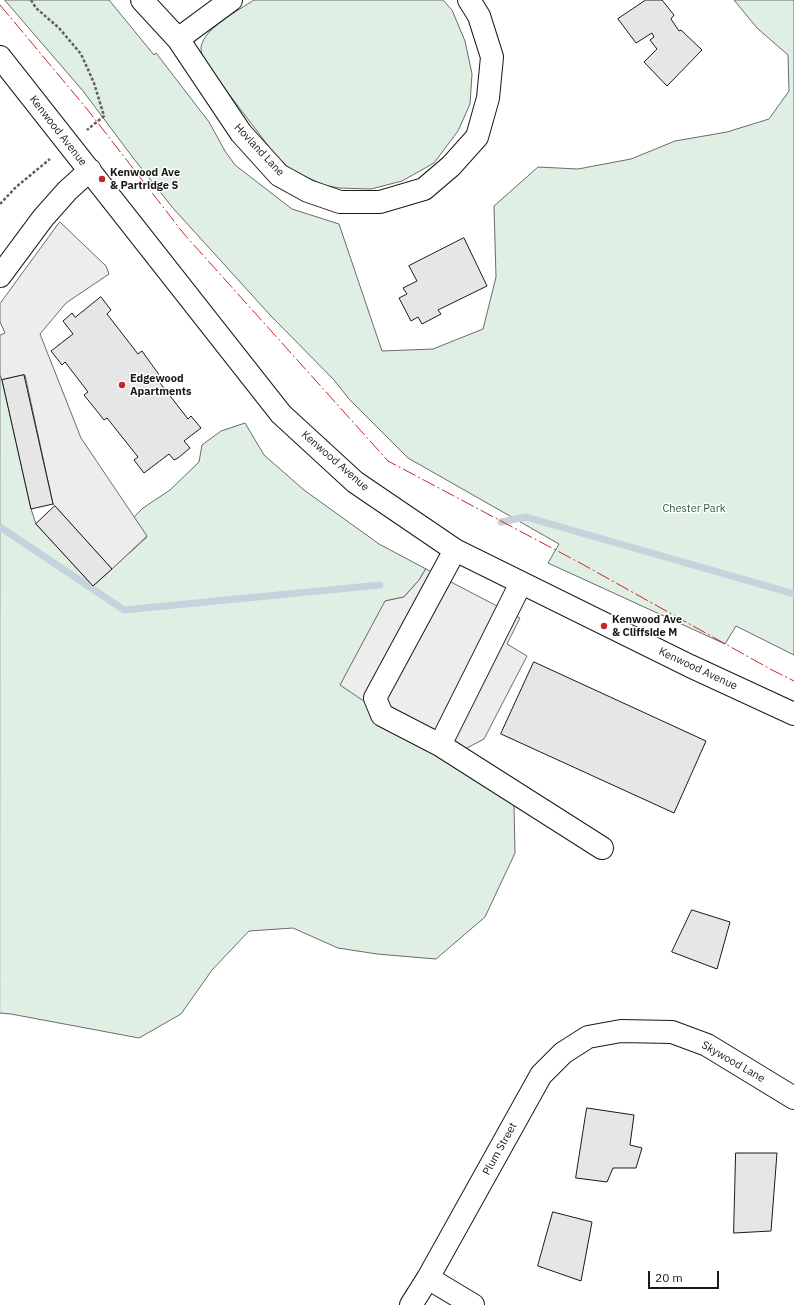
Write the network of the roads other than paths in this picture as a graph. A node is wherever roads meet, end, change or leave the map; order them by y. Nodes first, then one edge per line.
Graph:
1 (142, 0) edge
2 (231, 0) edge
3 (468, 0) edge
4 (178, 39) junction
5 (0, 57) edge
6 (90, 170) junction
7 (0, 276) edge
8 (455, 550) junction
9 (522, 583) junction
10 (794, 714) edge
11 (440, 745) junction
12 (602, 848) dead end
13 (621, 1031) joint
14 (794, 1098) edge
15 (428, 1278) junction
16 (411, 1305) edge
17 (473, 1305) edge

1 - 4 street, Hovland Lane
2 - 4 street
3 - 4 street, Hovland Lane
5 - 6 street, Kenwood Avenue
6 - 7 street
6 - 8 street, Kenwood Avenue
8 - 9 street, Kenwood Avenue
8 - 11 street
9 - 10 street, Kenwood Avenue
9 - 11 street
11 - 12 street
13 - 14 street, Skywood Lane
13 - 15 street, Plum Street
15 - 16 street, Plum Street
15 - 17 street

